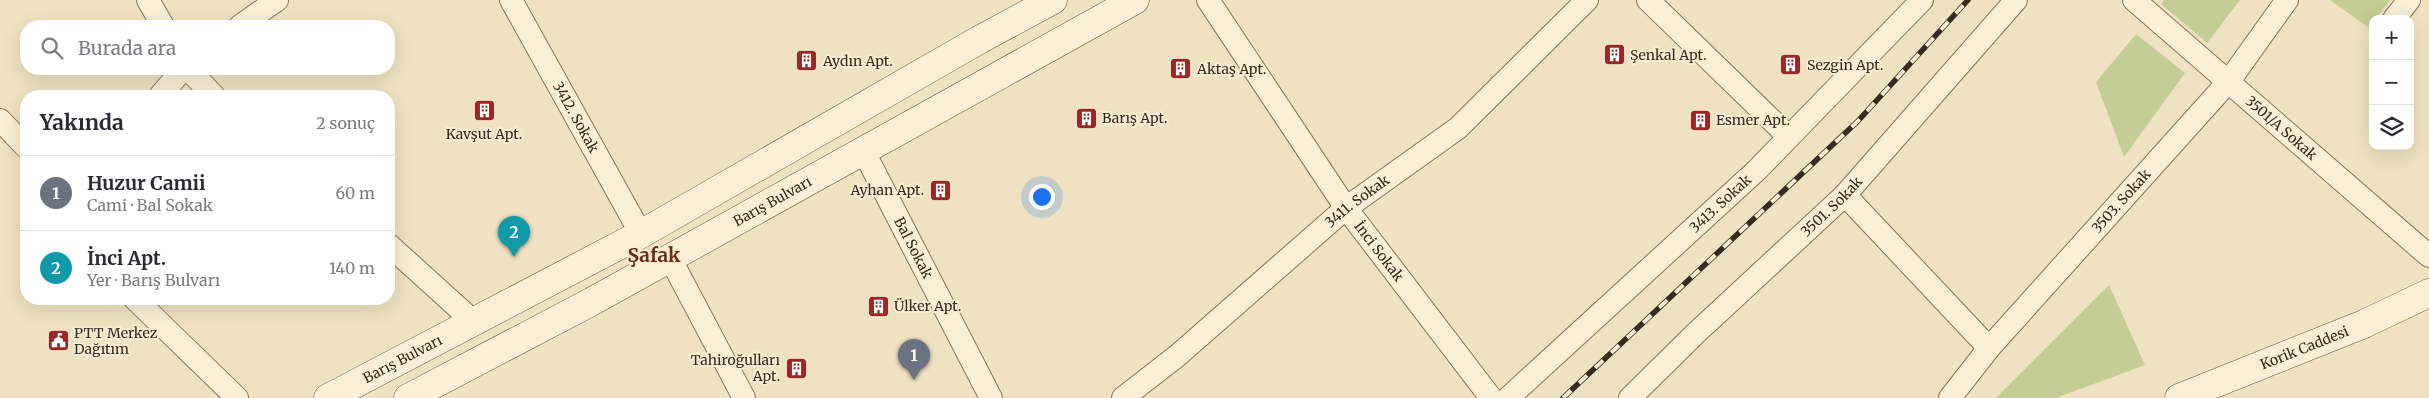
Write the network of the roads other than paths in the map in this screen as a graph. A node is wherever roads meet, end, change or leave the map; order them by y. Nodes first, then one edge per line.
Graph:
1 (148, 0) edge
2 (277, 0) edge
3 (511, 0) edge
4 (1053, 0) edge
5 (1135, 0) edge
6 (1208, 0) edge
7 (1586, 0) edge
8 (1648, 0) edge
9 (1922, 0) edge
10 (2016, 0) edge
11 (2134, 0) edge
12 (2287, 0) edge
13 (2409, 0) edge
14 (2397, 15) edge
15 (160, 20) edge
16 (249, 20) edge
17 (178, 75) edge
18 (194, 75) edge
19 (2229, 81) junction
20 (165, 90) edge
21 (208, 90) edge
22 (0, 120) edge
23 (1789, 138) junction
24 (20, 140) edge
25 (863, 150) junction
26 (1845, 195) junction
27 (1346, 208) junction
28 (641, 234) junction
29 (395, 250) edge
30 (2429, 256) edge
31 (670, 258) junction
32 (2429, 294) edge
33 (141, 305) edge
34 (474, 322) junction
35 (1990, 348) junction
36 (237, 398) edge
37 (328, 398) edge
38 (408, 398) edge
39 (744, 398) edge
40 (991, 398) edge
41 (1123, 398) edge
42 (1490, 398) edge
43 (1508, 398) edge
44 (1630, 398) edge
45 (1950, 398) edge
46 (2179, 398) edge

1 - 15 street
2 - 16 street
3 - 28 street, 3412. Sokak
4 - 28 main road, Barış Bulvarı
5 - 25 main road, Barış Bulvarı
6 - 27 street, İnci Sokak
7 - 27 street, 3411. Sokak
8 - 23 street
9 - 23 street, 3413. Sokak
10 - 26 street, 3501. Sokak
11 - 19 street, 3501/A Sokak
12 - 19 street, 3503. Sokak
13 - 14 street
17 - 20 street
18 - 21 street
19 - 30 street, 3501/A Sokak
19 - 35 street, 3503. Sokak
22 - 24 street
23 - 43 street, 3413. Sokak
25 - 31 main road, Barış Bulvarı
25 - 40 street, Bal Sokak
26 - 35 street
26 - 44 street, 3501. Sokak
27 - 41 street, 3411. Sokak
27 - 42 street, İnci Sokak
28 - 34 main road, Barış Bulvarı
29 - 34 street
31 - 38 main road, Barış Bulvarı
31 - 39 street
32 - 46 main road, Korik Caddesi
33 - 36 street
34 - 37 main road, Barış Bulvarı
35 - 45 street, 3503. Sokak

